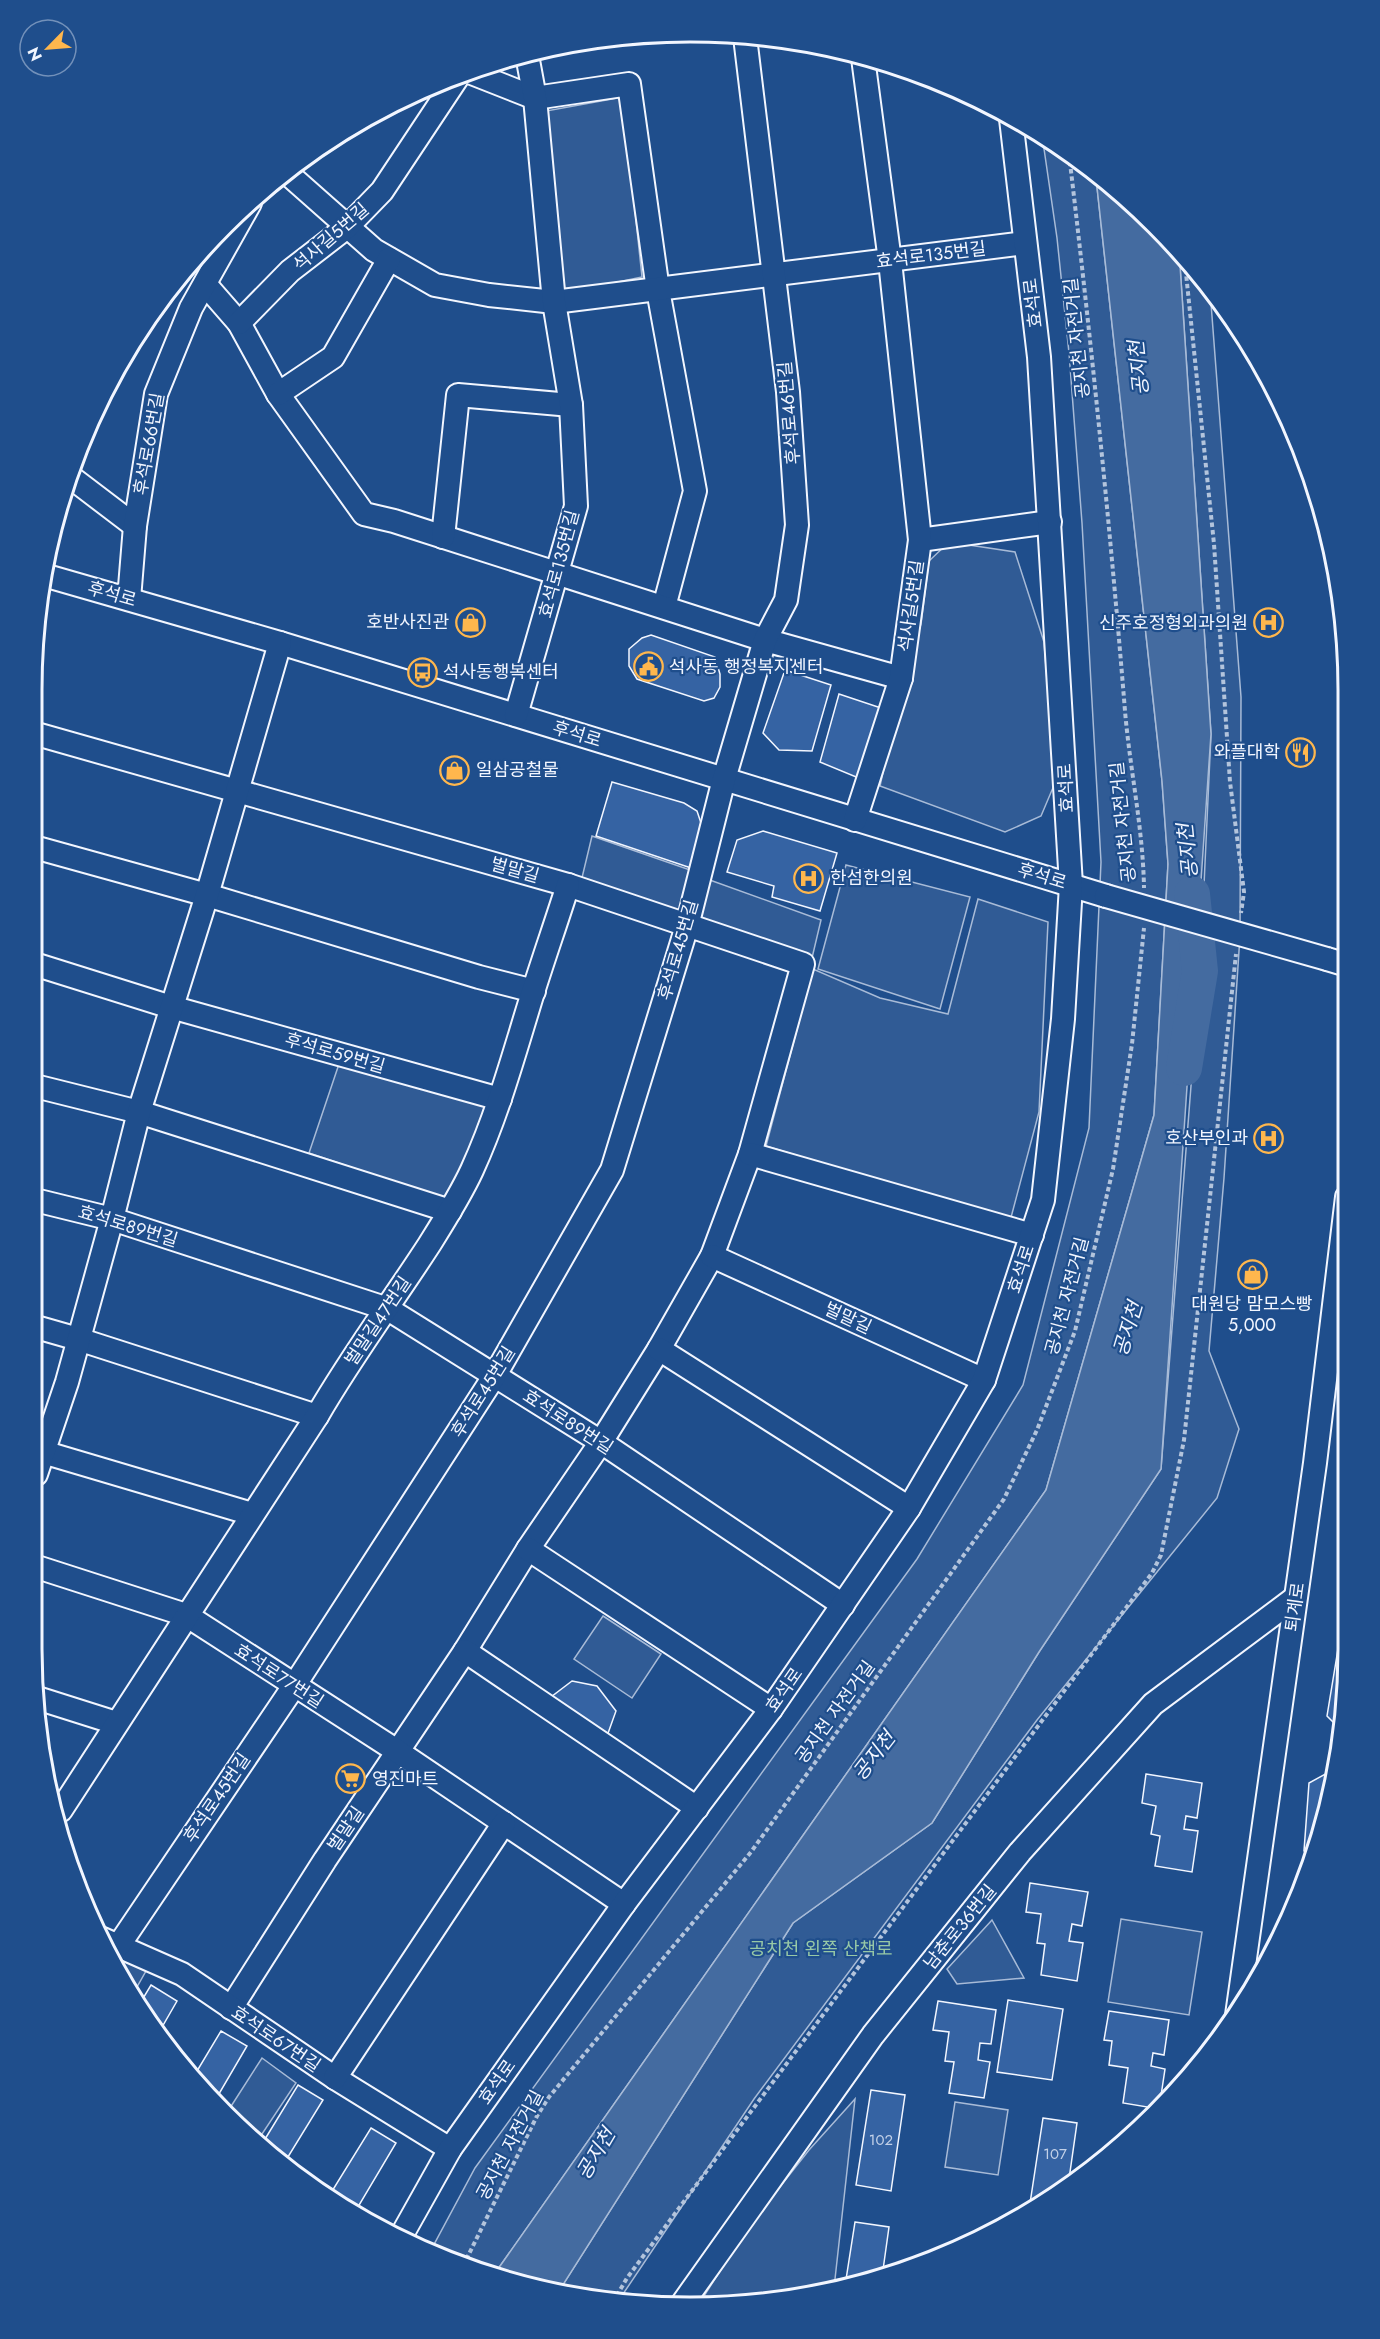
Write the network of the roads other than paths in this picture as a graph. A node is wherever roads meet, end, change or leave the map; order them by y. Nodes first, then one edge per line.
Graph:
1 (746, 45) edge
2 (528, 62) edge
3 (864, 66) edge
4 (481, 77) edge
5 (450, 88) edge
6 (535, 98) junction
7 (1012, 128) edge
8 (293, 178) edge
9 (347, 227) junction
10 (236, 228) edge
11 (1025, 243) junction
12 (389, 259) junction
13 (890, 261) junction
14 (775, 275) junction
15 (205, 284) junction
16 (658, 290) junction
17 (554, 302) junction
18 (239, 323) junction
19 (278, 394) junction
20 (571, 405) junction
21 (76, 481) edge
22 (1050, 522) junction
23 (135, 526) junction
24 (443, 537) junction
25 (920, 540) junction
26 (557, 575) junction
27 (52, 577) edge
28 (129, 599) junction
29 (664, 607) junction
30 (765, 640) junction
31 (280, 643) junction
32 (901, 678) junction
33 (516, 715) junction
34 (42, 736) edge
35 (724, 779) junction
36 (237, 790) junction
37 (855, 820) junction
38 (42, 849) edge
39 (568, 885) junction
40 (1071, 885) junction
41 (207, 894) junction
42 (687, 926) junction
43 (1337, 962) edge
44 (42, 966) edge
45 (534, 991) junction
46 (171, 1006) junction
47 (42, 1088) edge
48 (500, 1099) junction
49 (139, 1112) junction
50 (750, 1154) junction
51 (42, 1202) edge
52 (450, 1211) junction
53 (112, 1219) junction
54 (1032, 1235) junction
55 (712, 1256) junction
56 (1338, 1273) edge
57 (388, 1309) junction
58 (42, 1330) edge
59 (78, 1339) junction
60 (659, 1349) junction
61 (495, 1375) junction
62 (984, 1380) junction
63 (316, 1416) junction
64 (601, 1442) junction
65 (42, 1444) edge
66 (42, 1452) edge
67 (909, 1508) junction
68 (252, 1514) junction
69 (528, 1549) junction
70 (42, 1569) edge
71 (1295, 1598) junction
72 (843, 1605) junction
73 (186, 1615) junction
74 (465, 1652) junction
75 (294, 1686) junction
76 (44, 1700) edge
77 (771, 1708) junction
78 (116, 1723) junction
79 (397, 1751) junction
80 (62, 1808) edge
81 (697, 1808) junction
82 (504, 1822) junction
83 (624, 1904) junction
84 (110, 1938) edge
85 (113, 1943) edge
86 (1240, 1990) edge
87 (231, 2008) junction
88 (334, 2078) junction
89 (450, 2149) junction
90 (404, 2231) edge
91 (687, 2297) edge

1 - 14 street, 후석로46번길
2 - 6 street, 효석로135번길
3 - 13 street, 석사길5번길
4 - 6 street
5 - 9 street, 석사길5번길
6 - 16 street
6 - 17 street, 효석로135번길
7 - 11 street, 효석로
8 - 9 street, 효석로135번길
9 - 12 street, 효석로135번길
9 - 18 street, 석사길5번길
10 - 15 street, 후석로66번길
11 - 13 street, 효석로135번길
11 - 22 street, 효석로
12 - 17 street, 효석로135번길
12 - 19 street
13 - 14 street, 효석로135번길
13 - 25 street, 석사길5번길
14 - 16 street, 효석로135번길
14 - 30 street, 후석로46번길
15 - 18 street
15 - 23 street, 후석로66번길
16 - 17 street, 효석로135번길
16 - 29 street
17 - 20 street, 효석로135번길
18 - 19 street, 석사길5번길
19 - 24 street, 석사길5번길
20 - 24 street
20 - 26 street, 효석로135번길
21 - 23 street
22 - 25 street
22 - 40 street, 효석로
23 - 28 street, 후석로66번길
24 - 26 street, 석사길5번길
25 - 32 street, 석사길5번길
26 - 29 street, 석사길5번길
26 - 33 street, 효석로135번길
27 - 28 street, 후석로
28 - 31 street, 후석로
29 - 30 street, 석사길5번길
30 - 32 street, 석사길5번길
30 - 35 street, 후석로46번길
31 - 33 street, 후석로
31 - 36 street
32 - 37 street
33 - 35 street, 후석로
34 - 36 street, 벌말길
35 - 37 street, 후석로
35 - 42 street, 후석로45번길
36 - 39 street, 벌말길
36 - 41 street
37 - 40 street, 후석로
38 - 41 street
39 - 42 street, 벌말길
39 - 45 street, 벌말길47번길
40 - 43 street, 후석로, bridge
40 - 54 street, 효석로
41 - 45 street
41 - 46 street
42 - 50 street, 벌말길
42 - 61 street, 후석로45번길
44 - 46 street, 후석로59번길
45 - 48 street, 벌말길47번길
46 - 48 street, 후석로59번길
46 - 49 street
47 - 49 street
48 - 52 street, 벌말길47번길
49 - 52 street
49 - 53 street
50 - 54 street
50 - 55 street, 벌말길
51 - 53 street, 효석로89번길
52 - 57 street, 벌말길47번길
53 - 57 street, 효석로89번길
53 - 59 street
54 - 62 street, 효석로
55 - 60 street, 벌말길
55 - 62 street, 벌말길
56 - 71 street, 퇴계로
57 - 61 street, 효석로89번길
57 - 63 street, 벌말길47번길
58 - 59 street
59 - 63 street
59 - 65 street
60 - 64 street, 벌말길
60 - 67 street
61 - 64 street, 효석로89번길
61 - 75 street, 후석로45번길
62 - 67 street, 효석로
63 - 68 street, 벌말길47번길
64 - 69 street, 벌말길
64 - 72 street, 효석로89번길
66 - 68 street
67 - 72 street, 효석로
68 - 73 street, 벌말길47번길
69 - 74 street, 벌말길
69 - 77 street
70 - 73 street, 효석로77번길
71 - 86 street, 퇴계로
71 - 91 street, 남춘로36번길
72 - 77 street, 효석로
73 - 75 street, 효석로77번길
73 - 78 street, 벌말길47번길
74 - 79 street, 벌말길
74 - 81 street
75 - 79 street, 효석로77번길
75 - 84 street, 후석로45번길
76 - 78 street
77 - 81 street, 효석로
78 - 80 street, 벌말길47번길
79 - 82 street, 효석로77번길
79 - 87 street, 벌말길
81 - 83 street, 효석로
82 - 83 street, 효석로77번길
82 - 88 street
83 - 89 street, 효석로
85 - 87 street, 효석로67번길
87 - 88 street, 효석로67번길
88 - 89 street, 효석로67번길
89 - 90 street, 효석로

